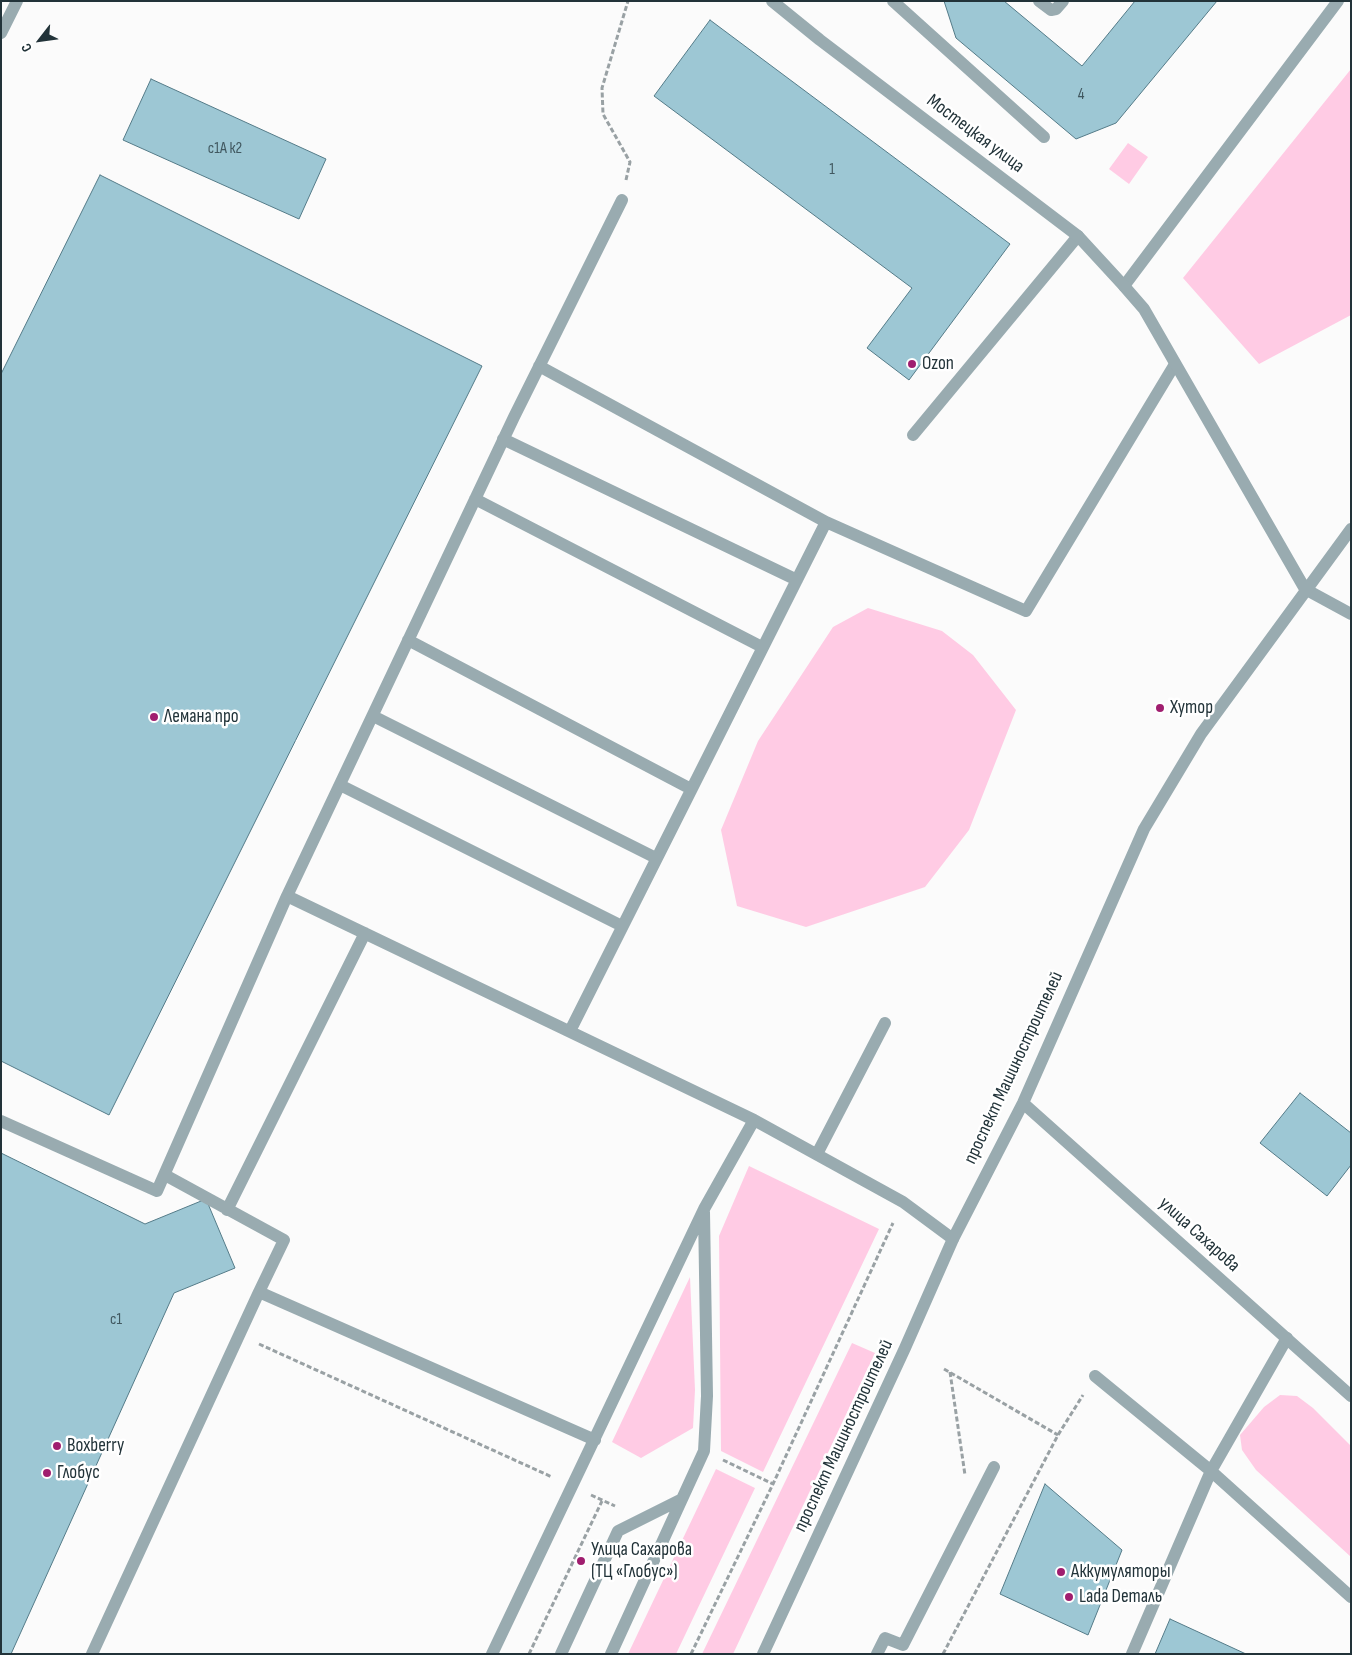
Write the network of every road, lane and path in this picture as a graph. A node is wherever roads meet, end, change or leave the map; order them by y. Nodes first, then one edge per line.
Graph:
1 (17, 1) edge
2 (628, 1) edge
3 (772, 1) edge
4 (893, 1) edge
5 (1039, 1) edge
6 (1063, 1) edge
7 (1338, 1) edge
8 (1, 33) edge
9 (1044, 136) dead end
10 (622, 200) joint
11 (1078, 236) junction
12 (1124, 286) junction
13 (1175, 364) junction
14 (539, 366) junction
15 (913, 435) dead end
16 (503, 439) junction
17 (475, 499) junction
18 (826, 522) junction
19 (1351, 529) edge
20 (796, 580) junction
21 (1305, 588) junction
22 (1351, 614) edge
23 (408, 640) junction
24 (762, 647) junction
25 (372, 716) junction
26 (340, 785) junction
27 (691, 789) junction
28 (656, 858) junction
29 (287, 896) junction
30 (622, 926) junction
31 (365, 933) junction
32 (885, 1024) dead end
33 (570, 1031) junction
34 (1023, 1103) junction
35 (754, 1120) junction
36 (1, 1121) edge
37 (817, 1154) junction
38 (165, 1175) junction
39 (903, 1202) junction
40 (704, 1209) junction
41 (227, 1210) junction
42 (952, 1239) junction
43 (259, 1292) junction
44 (238, 1334) junction
45 (1286, 1338) junction
46 (944, 1369) dead end
47 (950, 1372) junction
48 (1096, 1376) joint
49 (1351, 1396) edge
50 (1058, 1435) junction
51 (595, 1440) junction
52 (704, 1451) junction
53 (994, 1467) dead end
54 (1211, 1471) junction
55 (773, 1484) junction
56 (572, 1486) junction
57 (682, 1500) junction
58 (602, 1501) junction
59 (621, 1503) dead end
60 (970, 1513) junction
61 (1351, 1597) edge
62 (92, 1654) edge
63 (492, 1654) edge
64 (530, 1654) edge
65 (561, 1654) edge
66 (611, 1654) edge
67 (691, 1654) edge
68 (763, 1654) edge
69 (877, 1654) edge
70 (943, 1654) edge
71 (1132, 1654) edge

1 - 8 street
2 - 10 path
3 - 11 street, Мостецкая улица
4 - 9 street
5 - 6 street
7 - 12 street
10 - 14 street
11 - 12 street, Мостецкая улица
11 - 15 street
12 - 13 street, Мостецкая улица
13 - 18 street
13 - 21 street, Мостецкая улица
14 - 16 street
14 - 18 street
16 - 17 street
16 - 20 street
17 - 23 street
17 - 24 street
18 - 20 street
19 - 21 street, проспект Машиностроителей
20 - 24 street
21 - 22 street
21 - 34 street, проспект Машиностроителей
23 - 25 street
23 - 27 street
24 - 27 street
25 - 26 street
25 - 28 street
26 - 29 street
26 - 30 street
27 - 28 street
28 - 30 street
29 - 31 street
29 - 38 street
30 - 33 street
31 - 33 street
31 - 41 street
32 - 37 street
33 - 35 street
34 - 42 street, проспект Машиностроителей
34 - 45 street, улица Сахарова
35 - 37 street
35 - 40 street
36 - 38 street
37 - 39 street
38 - 41 street
39 - 42 street
39 - 55 path
40 - 51 street
40 - 52 street
41 - 43 street
42 - 68 street, проспект Машиностроителей
43 - 44 street
43 - 51 street
44 - 56 path
44 - 62 street
45 - 49 street, улица Сахарова
45 - 54 street
46 - 47 path
47 - 50 path
47 - 60 path
48 - 50 path
48 - 54 street
50 - 70 path
51 - 56 street
52 - 55 path
52 - 57 street
53 - 60 street
54 - 61 street
54 - 71 street
55 - 67 path
56 - 58 path
56 - 63 street
57 - 65 street
57 - 66 street
58 - 59 path
58 - 64 path
60 - 69 street

